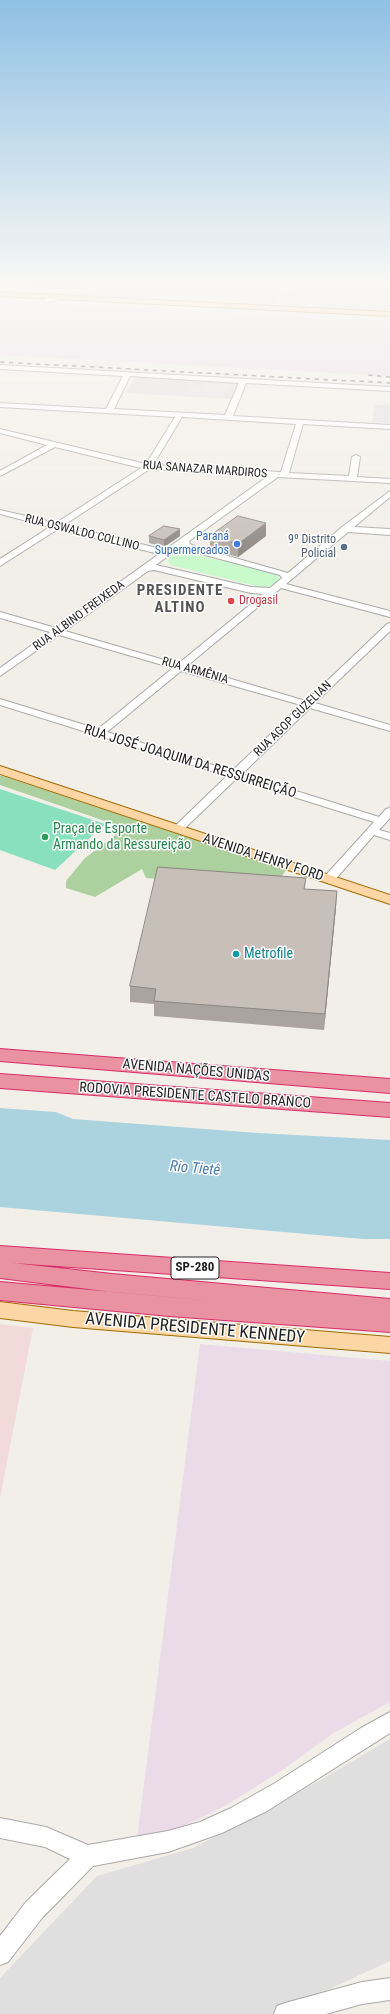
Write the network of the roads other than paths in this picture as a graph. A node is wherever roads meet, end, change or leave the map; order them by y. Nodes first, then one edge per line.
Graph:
1 (125, 380) edge
2 (244, 380) joint
3 (390, 388) edge
4 (0, 405) edge
5 (109, 411) junction
6 (180, 415) junction
7 (228, 418) junction
8 (300, 422) junction
9 (390, 426) edge
10 (0, 431) edge
11 (52, 444) junction
12 (356, 457) dead end
13 (148, 467) junction
14 (0, 474) edge
15 (280, 475) junction
16 (353, 479) junction
17 (390, 481) edge
18 (390, 493) edge
19 (0, 512) edge
20 (57, 526) junction
21 (345, 530) junction
22 (390, 532) edge
23 (184, 540) junction
24 (193, 549) junction
25 (164, 553) junction
26 (0, 563) edge
27 (143, 569) junction
28 (168, 569) junction
29 (279, 571) junction
30 (296, 571) junction
31 (280, 585) junction
32 (251, 590) junction
33 (260, 602) junction
34 (390, 614) edge
35 (0, 615) edge
36 (390, 626) edge
37 (58, 632) junction
38 (178, 666) junction
39 (0, 673) edge
40 (0, 702) edge
41 (309, 704) junction
42 (390, 728) edge
43 (100, 734) junction
44 (0, 770) edge
45 (234, 776) junction
46 (390, 811) edge
47 (381, 822) junction
48 (178, 830) junction
49 (372, 831) junction
50 (390, 837) edge
51 (329, 879) junction
52 (390, 900) edge
53 (1, 1055) edge
54 (0, 1074) edge
55 (0, 1081) edge
56 (36, 1084) junction
57 (390, 1086) edge
58 (390, 1110) edge
59 (0, 1254) edge
60 (0, 1270) edge
61 (390, 1281) edge
62 (0, 1291) edge
63 (390, 1308) edge
64 (0, 1310) edge
65 (390, 1323) edge
66 (390, 1345) edge
67 (390, 1722) edge
68 (0, 1828) edge
69 (88, 1856) junction
70 (0, 1954) edge
71 (390, 1989) edge
72 (285, 2014) edge

1 - 5 street
2 - 3 street
2 - 7 street
4 - 5 street
5 - 6 street
6 - 7 street
6 - 13 street
7 - 8 street
8 - 9 street
8 - 15 street
10 - 11 street, RUA SANAZAR MARDIROS
11 - 13 street, RUA SANAZAR MARDIROS
11 - 14 street
12 - 16 street
13 - 15 street, RUA SANAZAR MARDIROS
13 - 20 street
15 - 16 street, RUA SANAZAR MARDIROS
15 - 23 street, RUA ALBINO FREIXEDA
16 - 17 street, RUA SANAZAR MARDIROS
18 - 21 street
19 - 20 street, RUA OSWALDO COLLINO
20 - 25 street, RUA OSWALDO COLLINO
20 - 26 street
21 - 22 street
21 - 30 street
23 - 24 street
23 - 25 street, RUA ALBINO FREIXEDA
24 - 25 street, RUA OSWALDO COLLINO
24 - 29 street, RUA OSWALDO COLLINO
25 - 27 street, RUA ALBINO FREIXEDA
25 - 28 street
27 - 28 street
27 - 37 street, RUA ALBINO FREIXEDA
28 - 32 street
29 - 30 street, RUA OSWALDO COLLINO
29 - 31 street
30 - 31 street
31 - 32 street
31 - 33 street
31 - 34 street
32 - 33 street
33 - 38 street
35 - 37 street, RUA ARMÊNIA
36 - 41 street, RUA AGOP GUZELIAN
37 - 38 street, RUA ARMÊNIA
37 - 39 street, RUA ALBINO FREIXEDA
38 - 41 street, RUA ARMÊNIA
38 - 43 street
40 - 43 street, RUA JOSÉ JOAQUIM DA RESSURREIÇÃO
41 - 42 street, RUA ARMÊNIA
41 - 45 street, RUA AGOP GUZELIAN
43 - 45 street, RUA JOSÉ JOAQUIM DA RESSURREIÇÃO
44 - 48 main road, AVENIDA HENRY FORD
45 - 47 street, RUA JOSÉ JOAQUIM DA RESSURREIÇÃO
45 - 48 street, RUA AGOP GUZELIAN
46 - 47 street
47 - 49 street
48 - 51 main road, AVENIDA HENRY FORD
49 - 50 street
49 - 51 street
51 - 52 main road, AVENIDA HENRY FORD
53 - 57 highway, AVENIDA NAÇÕES UNIDAS
54 - 56 highway
55 - 56 highway, RODOVIA PRESIDENTE CASTELO BRANCO
56 - 58 highway, RODOVIA PRESIDENTE CASTELO BRANCO
59 - 61 highway, SP-280
60 - 63 highway
62 - 65 highway
64 - 66 main road, AVENIDA PRESIDENTE KENNEDY
67 - 69 street
68 - 69 street
69 - 70 street
71 - 72 street

